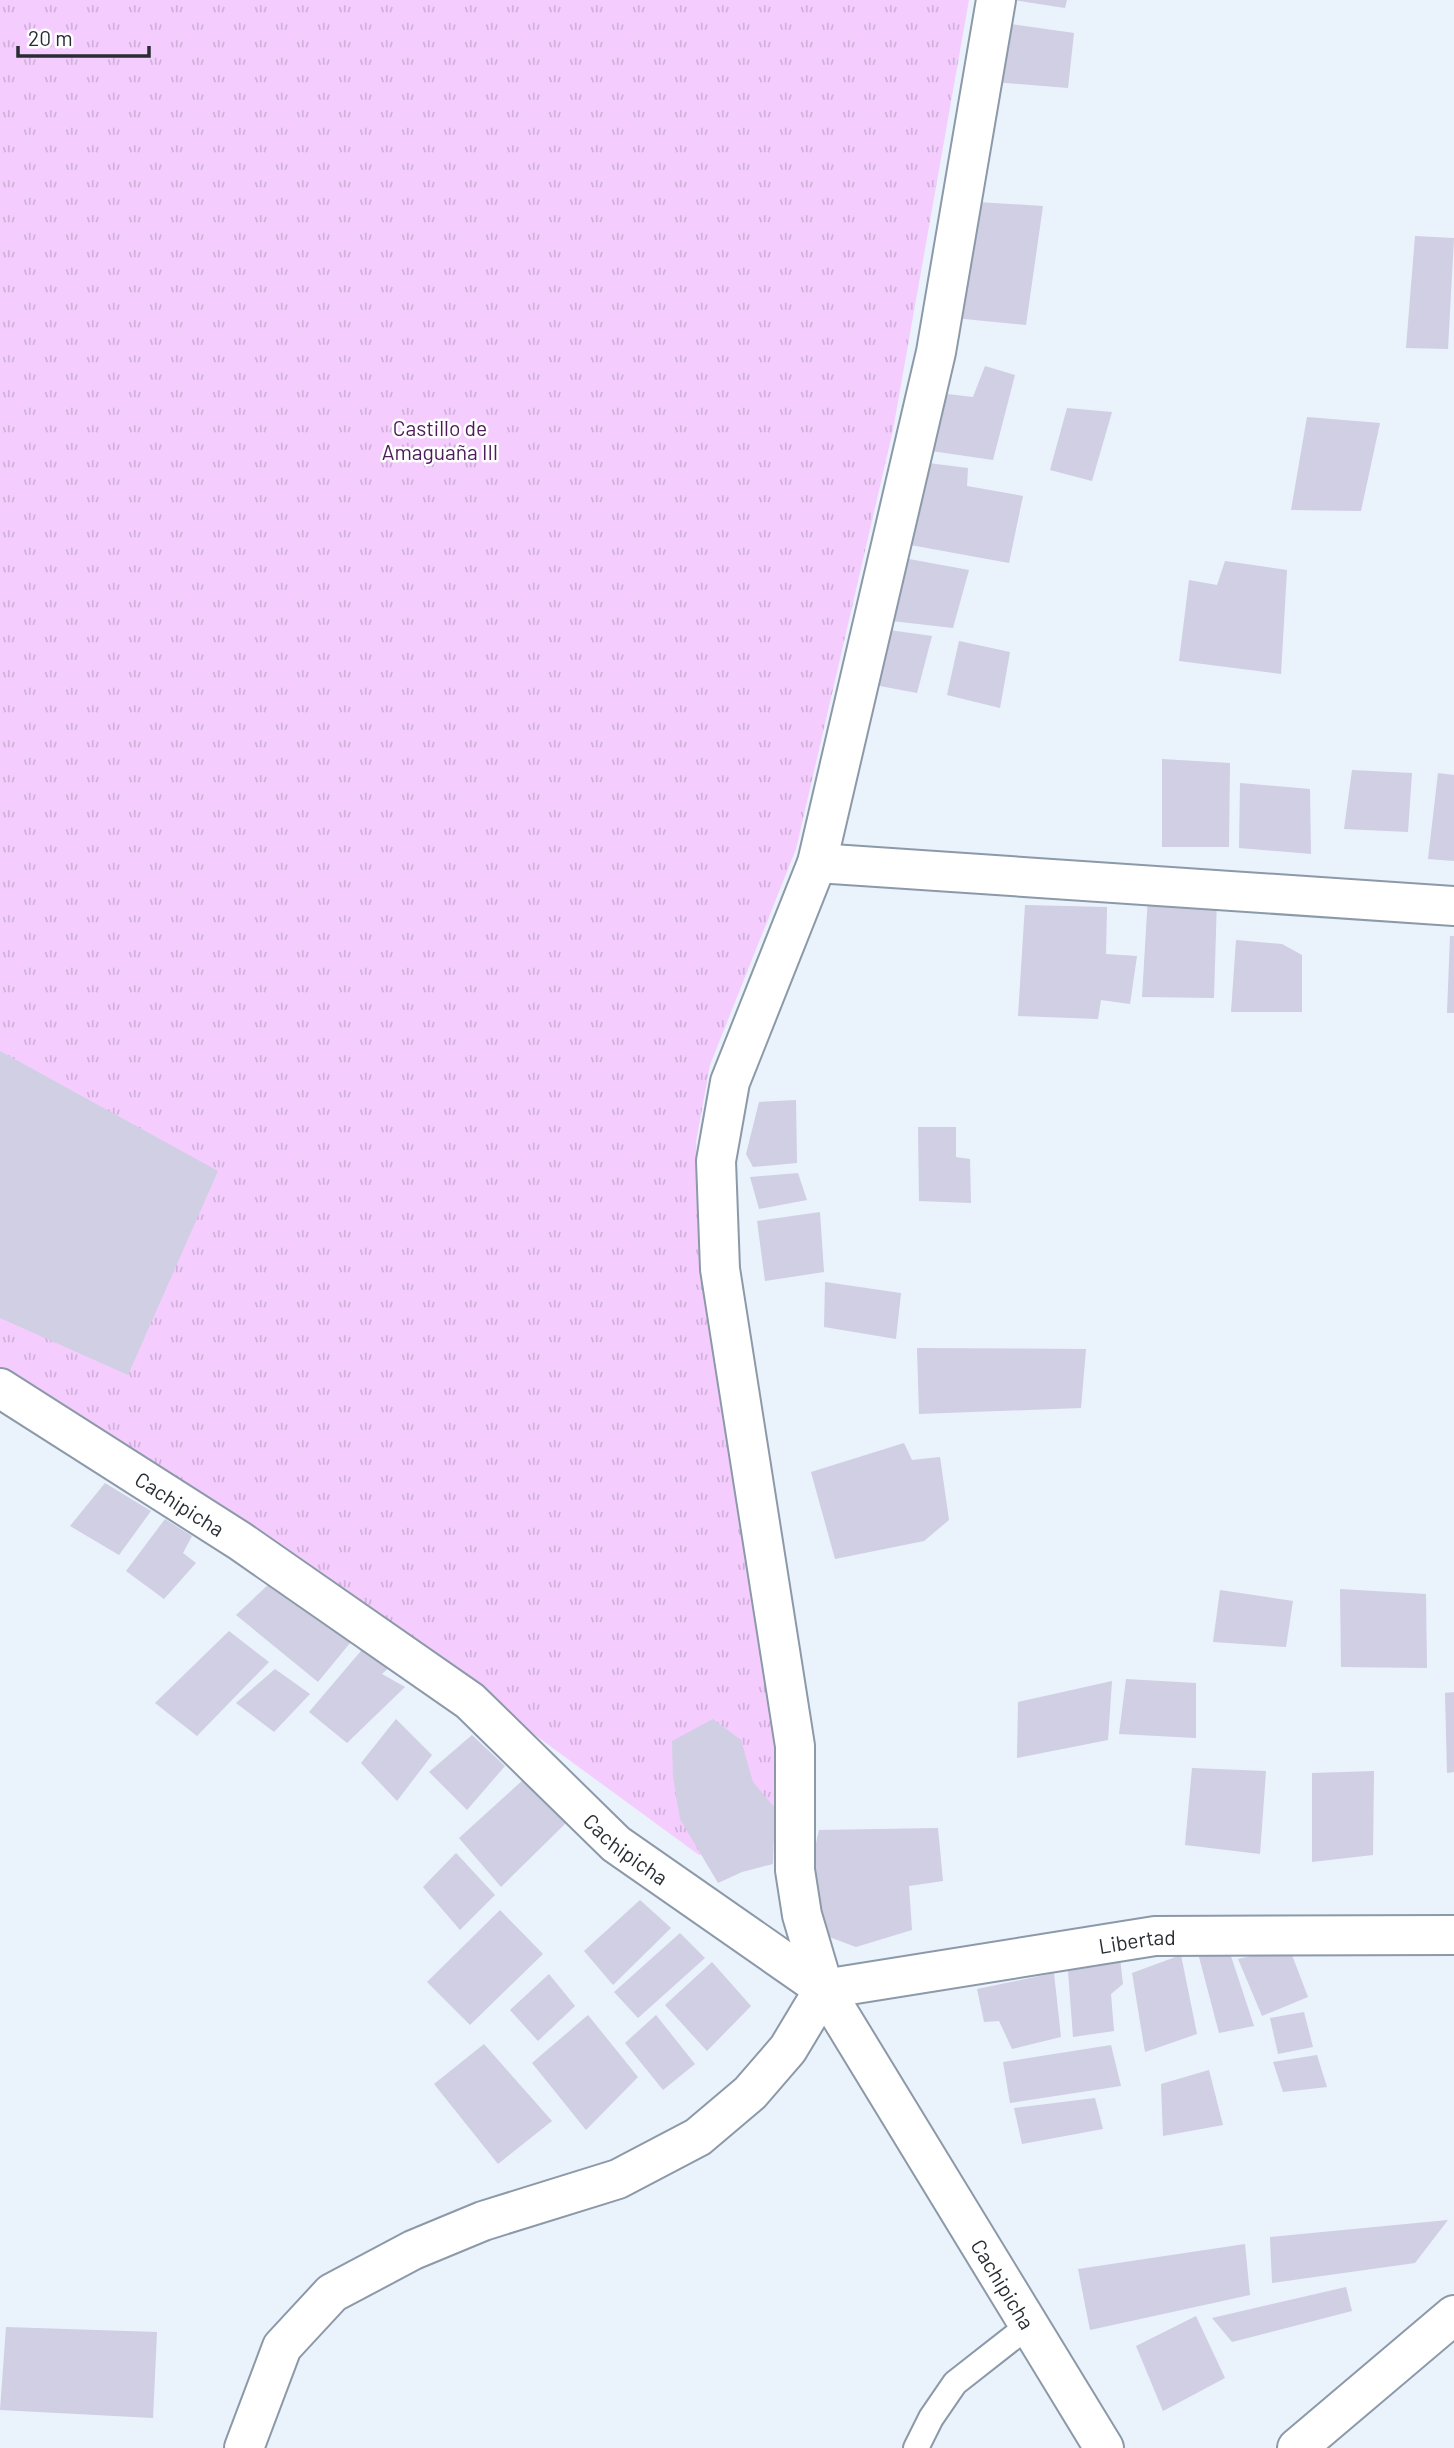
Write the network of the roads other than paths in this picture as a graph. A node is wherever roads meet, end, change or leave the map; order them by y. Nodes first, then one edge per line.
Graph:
1 (996, 0) edge
2 (817, 863) junction
3 (1454, 906) edge
4 (0, 1388) edge
5 (1454, 1934) edge
6 (824, 1989) junction
7 (1454, 2315) edge
8 (1029, 2325) junction
9 (244, 2448) edge
10 (916, 2448) edge
11 (1104, 2448) edge
12 (1297, 2448) edge

1 - 2 main road
2 - 3 main road
2 - 6 main road
4 - 6 main road, Cachipicha
5 - 6 main road, Libertad
6 - 8 main road, Cachipicha
6 - 9 main road
7 - 12 main road
8 - 10 lane
8 - 11 main road, Cachipicha

